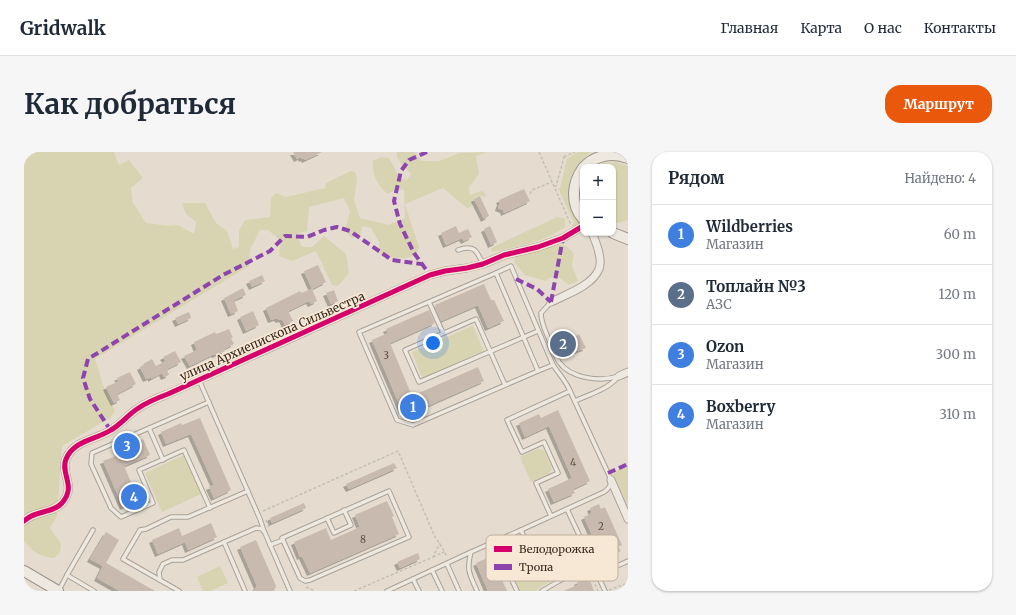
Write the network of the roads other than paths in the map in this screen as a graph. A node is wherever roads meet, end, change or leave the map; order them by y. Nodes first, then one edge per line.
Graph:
1 (616, 153) edge
2 (628, 158) edge
3 (588, 162) edge
4 (580, 215) edge
5 (580, 228) edge
6 (628, 228) edge
7 (616, 232) edge
8 (616, 234) edge
9 (593, 236) edge
10 (628, 239) edge
11 (458, 250) dead end
12 (483, 264) junction
13 (496, 273) junction
14 (429, 302) junction
15 (551, 302) joint
16 (538, 331) junction
17 (443, 334) junction
18 (524, 337) junction
19 (490, 351) junction
20 (553, 364) junction
21 (538, 371) junction
22 (628, 372) edge
23 (619, 376) junction
24 (199, 380) junction
25 (505, 385) junction
26 (570, 391) junction
27 (575, 401) junction
28 (209, 402) junction
29 (149, 428) junction
30 (163, 460) junction
31 (611, 480) junction
32 (248, 491) junction
33 (210, 508) junction
34 (567, 509) junction
35 (344, 510) junction
36 (551, 516) junction
37 (327, 518) junction
38 (628, 519) edge
39 (24, 521) edge
40 (93, 530) dead end
41 (521, 530) junction
42 (264, 531) junction
43 (510, 535) edge
44 (523, 535) edge
45 (579, 535) edge
46 (283, 540) junction
47 (224, 542) junction
48 (270, 546) junction
49 (486, 546) edge
50 (472, 552) junction
51 (628, 561) edge
52 (448, 563) junction
53 (618, 566) edge
54 (432, 570) junction
55 (24, 572) edge
56 (67, 575) junction
57 (414, 579) junction
58 (160, 580) junction
59 (512, 581) edge
60 (559, 581) edge
61 (600, 581) edge
62 (58, 591) edge
63 (94, 591) edge
64 (179, 591) edge
65 (246, 591) edge
66 (290, 591) edge
67 (387, 591) edge
68 (419, 591) edge
69 (442, 591) edge
70 (460, 591) edge
71 (477, 591) edge
72 (517, 591) edge
73 (542, 591) edge
74 (606, 591) edge

1 - 2 main road
1 - 3 main road
3 - 4 main road
5 - 12 street, улица Архиепископа Сильвестра
6 - 7 main road
8 - 10 main road
9 - 15 street
11 - 12 lane
12 - 24 street, улица Архиепископа Сильвестра
13 - 14 lane
13 - 16 lane
13 - 18 lane
14 - 17 lane
14 - 25 lane
15 - 23 lane
16 - 18 lane
16 - 20 lane
17 - 19 lane
17 - 19 lane
18 - 19 lane
18 - 21 lane
19 - 25 lane
20 - 21 lane
20 - 26 lane
21 - 25 lane
22 - 23 street
23 - 27 lane
24 - 28 lane
24 - 39 street, улица Архиепископа Сильвестра
26 - 27 lane
26 - 36 lane
27 - 31 lane
28 - 29 lane
28 - 32 lane
29 - 30 lane
29 - 30 lane
30 - 33 lane
31 - 34 lane
31 - 38 street
32 - 33 lane
32 - 42 lane
33 - 58 lane
34 - 36 lane
34 - 45 lane
35 - 37 lane
35 - 37 lane
35 - 46 lane
36 - 41 lane
37 - 46 lane
40 - 56 lane
41 - 43 lane
41 - 44 lane
42 - 47 lane
42 - 48 lane
46 - 48 lane
47 - 58 lane
47 - 65 lane
48 - 66 lane
49 - 50 lane
50 - 52 lane
50 - 71 lane
51 - 53 lane
52 - 54 lane
52 - 70 lane
54 - 57 lane
54 - 69 lane
55 - 62 main road
56 - 62 lane
56 - 63 lane
57 - 67 lane
57 - 68 lane
58 - 64 lane
59 - 72 lane
60 - 73 lane
61 - 74 lane

